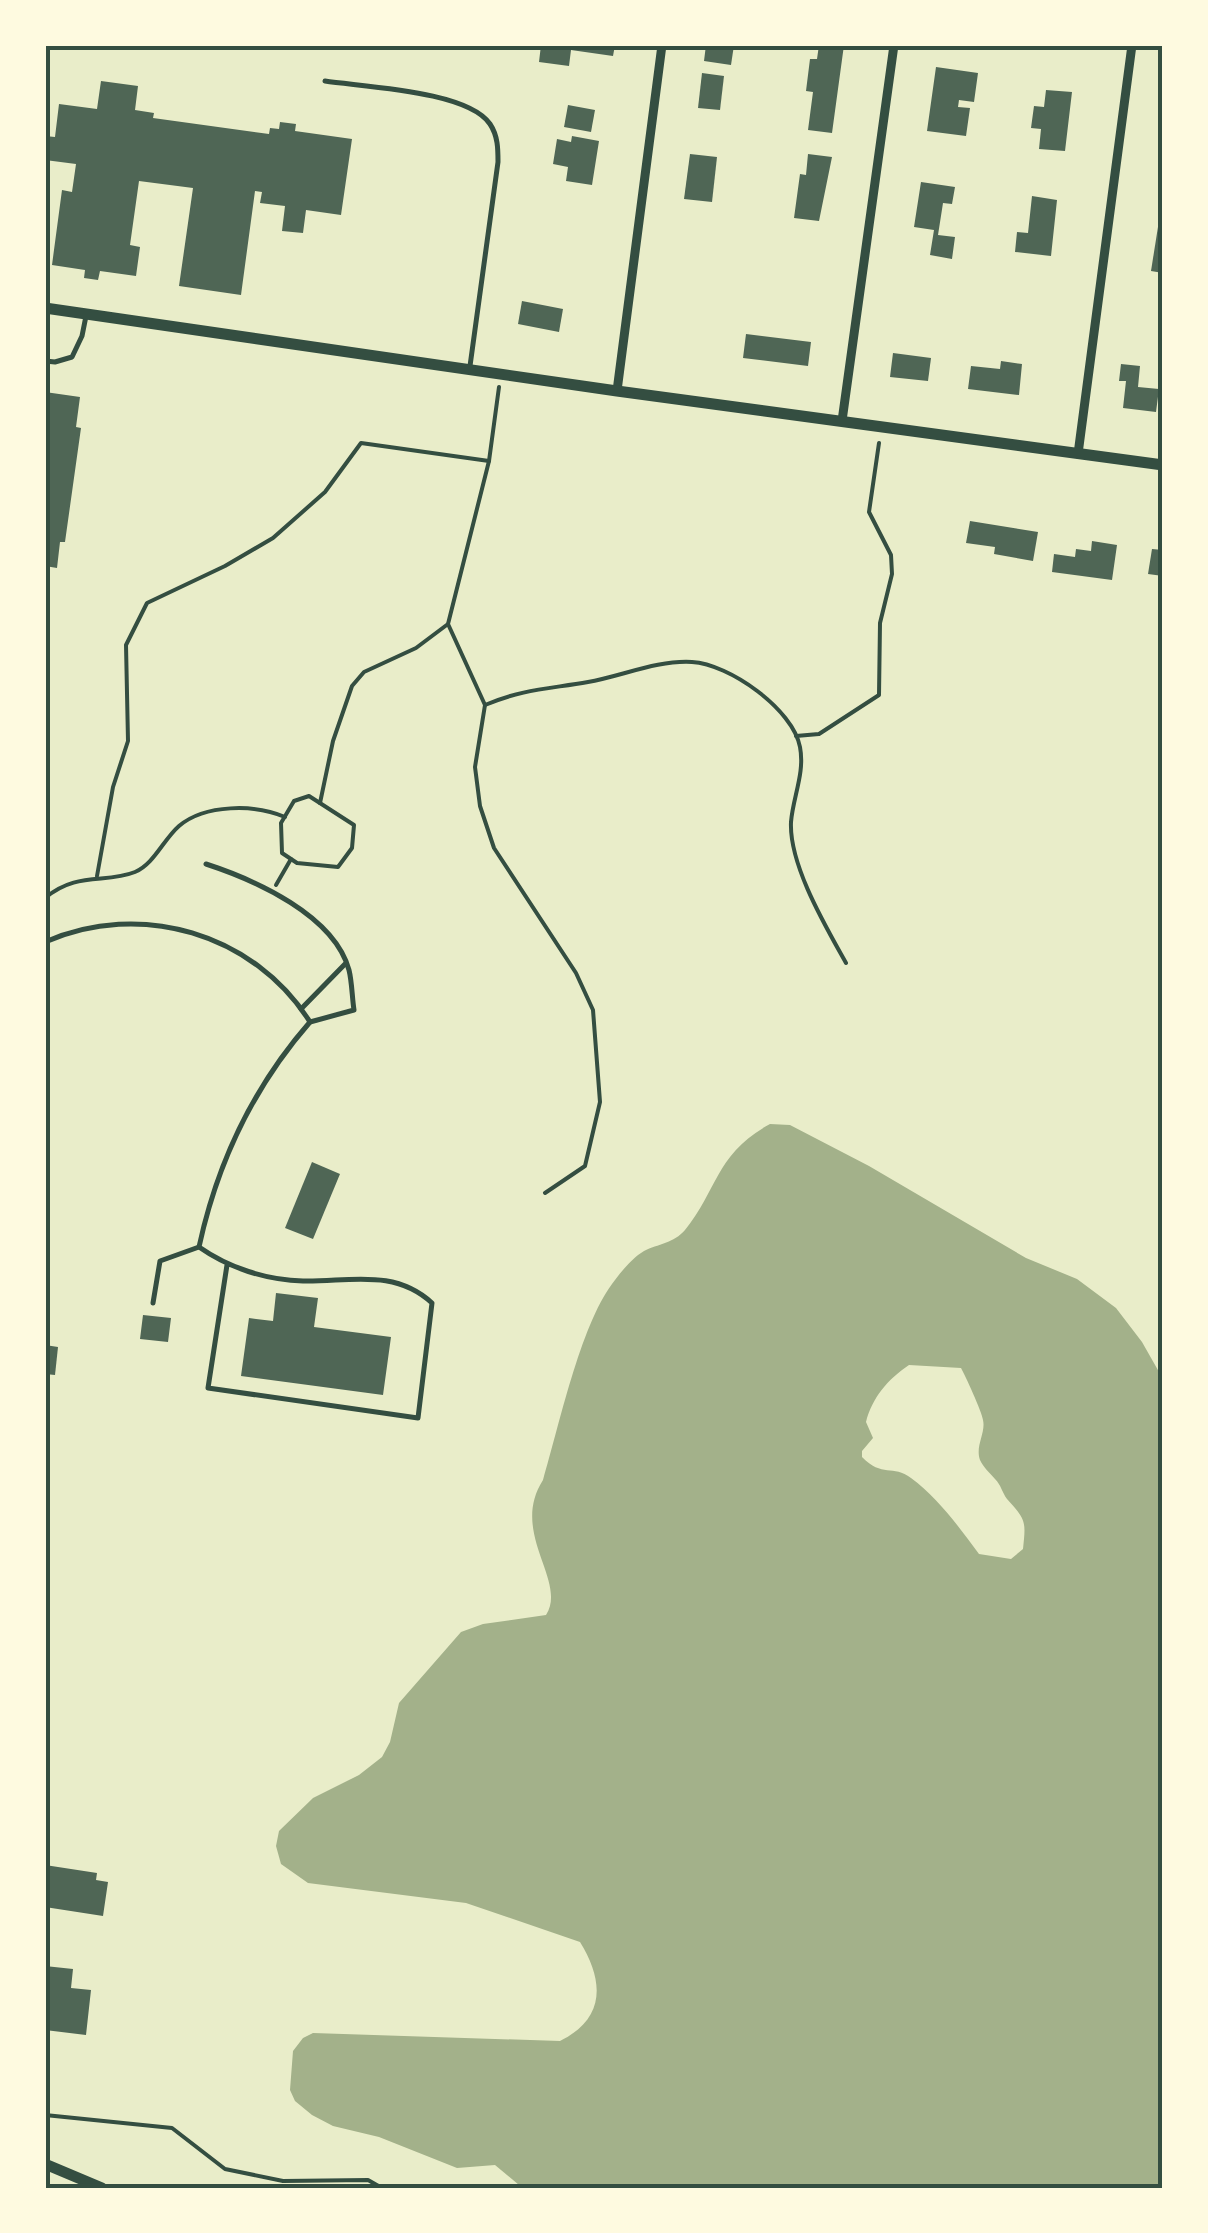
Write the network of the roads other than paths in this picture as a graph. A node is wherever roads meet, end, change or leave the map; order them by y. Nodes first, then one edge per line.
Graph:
1 (164, 45) edge
2 (662, 45) edge
3 (894, 45) edge
4 (1132, 45) edge
5 (173, 46) edge
6 (325, 81) dead end
7 (45, 308) edge
8 (86, 313) junction
9 (45, 361) edge
10 (470, 369) junction
11 (616, 391) junction
12 (842, 421) junction
13 (1078, 454) junction
14 (1163, 465) edge
15 (206, 864) dead end
16 (45, 942) edge
17 (346, 964) junction
18 (302, 1008) junction
19 (310, 1022) junction
20 (199, 1247) junction
21 (228, 1265) junction
22 (153, 1303) dead end
23 (45, 2164) edge
24 (102, 2188) edge

1 - 5 lane
2 - 11 street
3 - 12 street
4 - 13 street
6 - 10 lane
7 - 8 street
8 - 9 lane
8 - 10 street
10 - 11 street
11 - 12 street
12 - 13 street
13 - 14 street
15 - 17 lane
16 - 18 lane
17 - 18 lane
17 - 19 lane
18 - 19 lane
19 - 20 lane
20 - 21 lane
20 - 22 lane
21 - 21 lane
23 - 24 street

